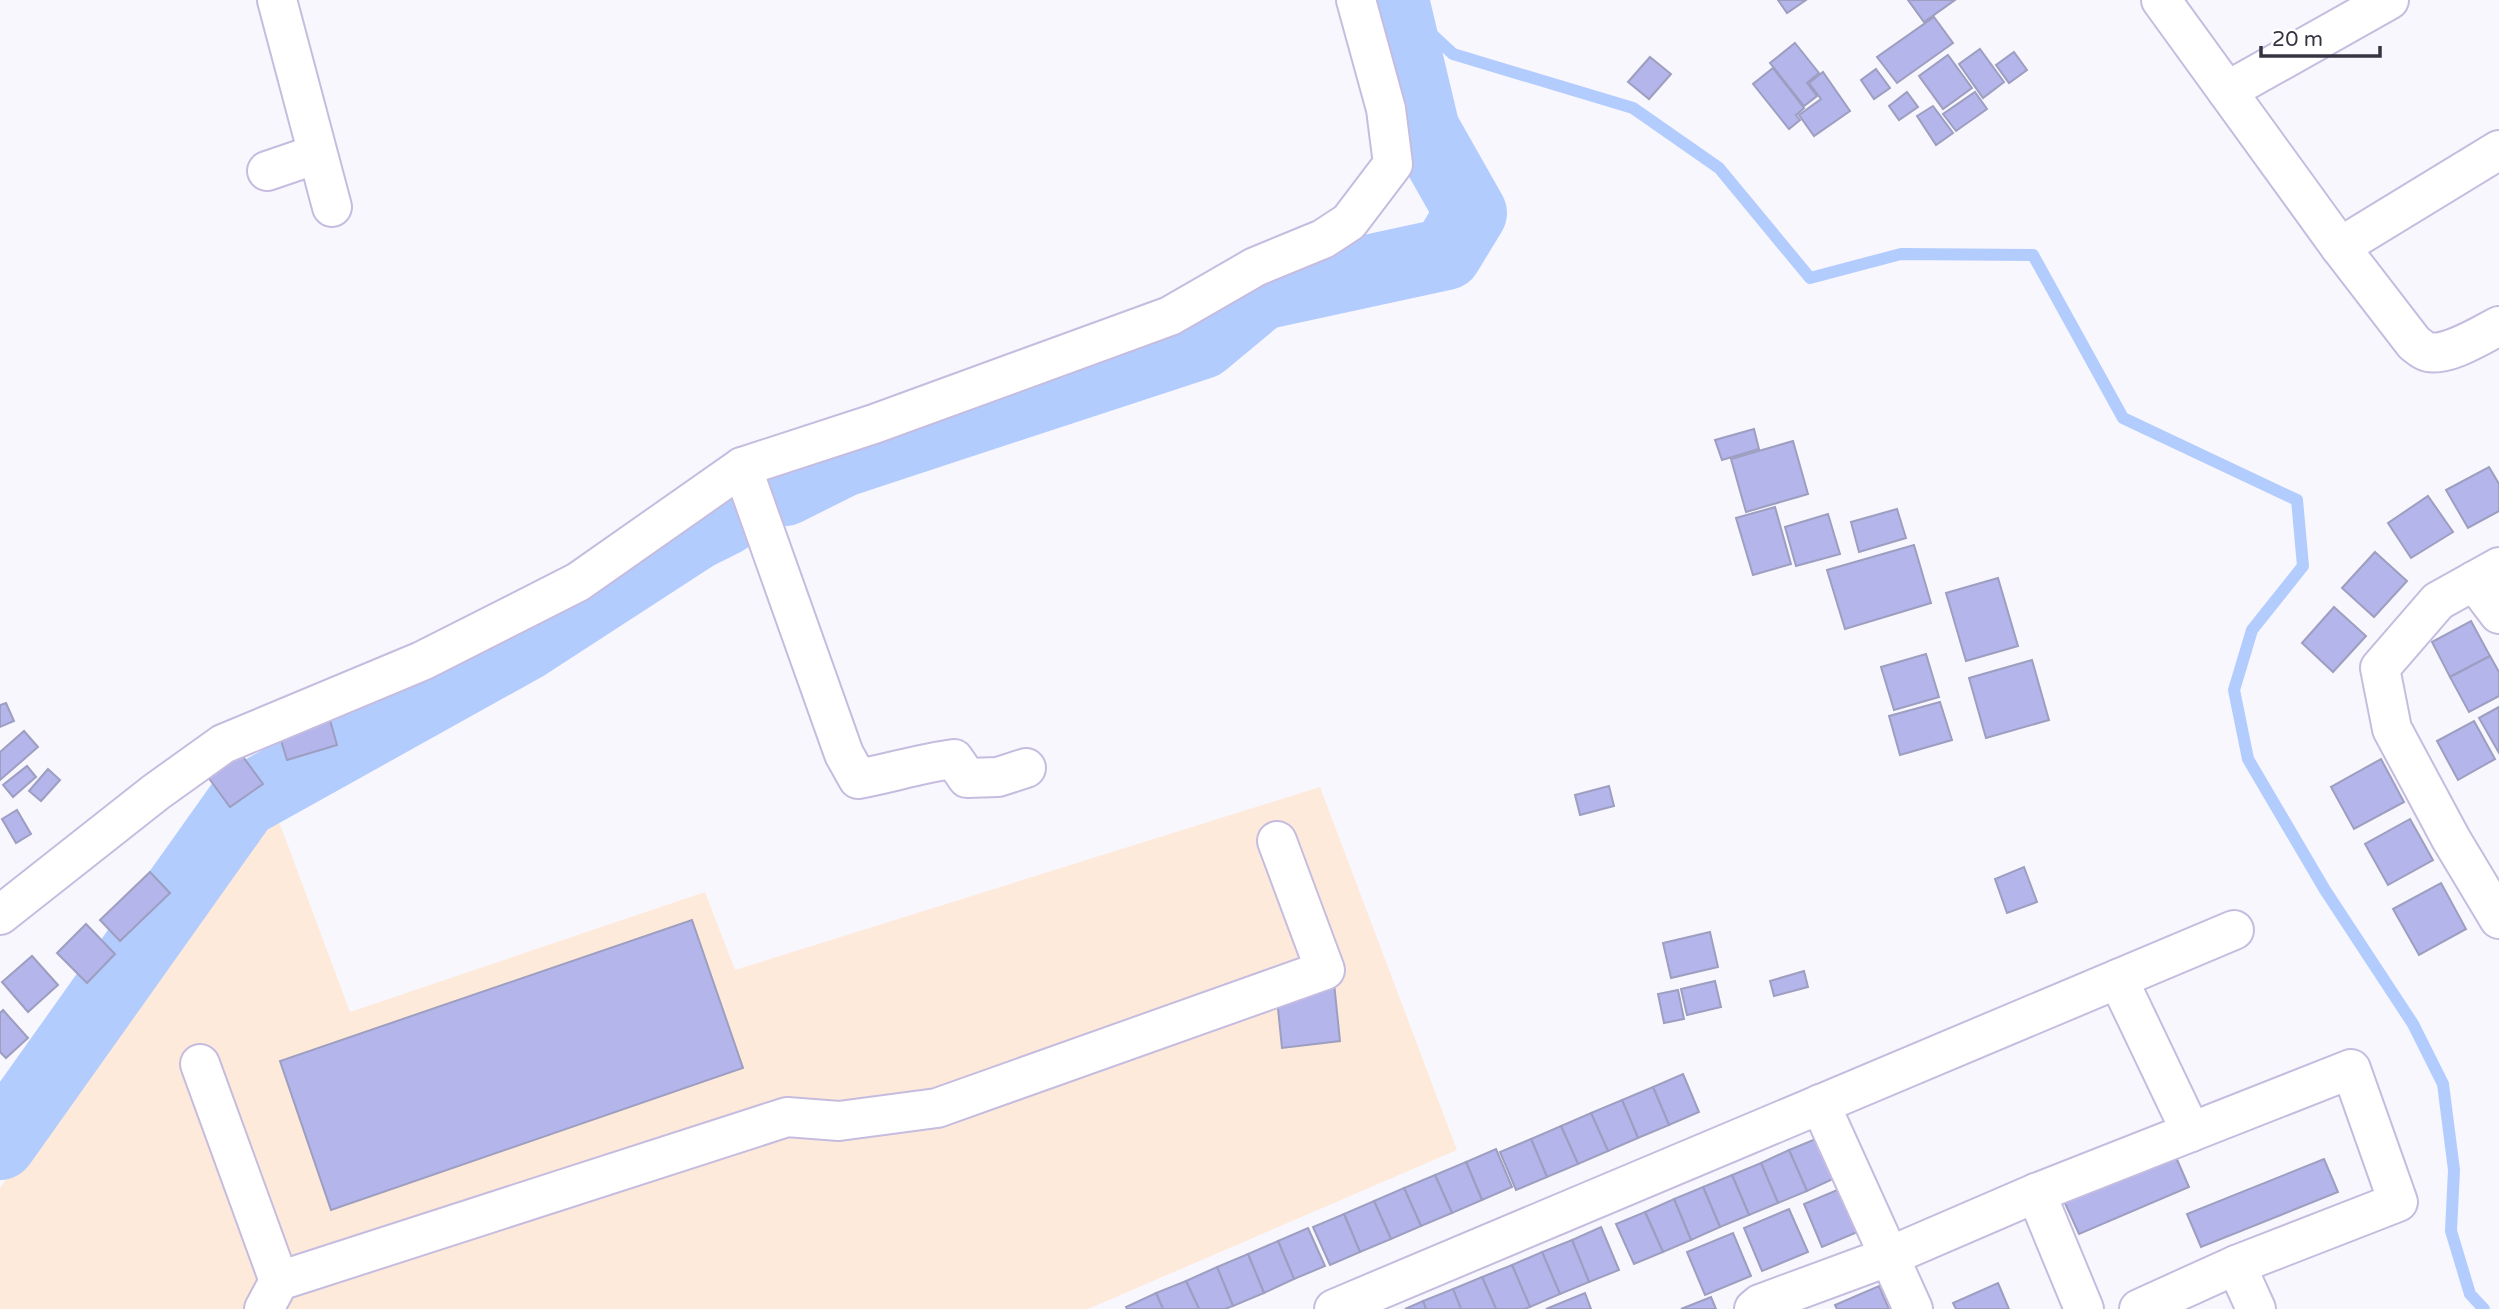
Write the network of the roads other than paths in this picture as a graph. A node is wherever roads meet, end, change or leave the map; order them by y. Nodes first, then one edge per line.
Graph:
1 (277, 0) edge
2 (1356, 0) edge
3 (2161, 0) edge
4 (2389, 0) edge
5 (2227, 92) junction
6 (2499, 150) edge
7 (317, 154) junction
8 (267, 171) dead end
9 (332, 206) dead end
10 (2340, 247) junction
11 (2499, 326) edge
12 (742, 467) junction
13 (2487, 574) edge
14 (2499, 614) edge
15 (1026, 768) dead end
16 (1277, 841) dead end
17 (0, 915) edge
18 (2499, 919) edge
19 (2234, 930) dead end
20 (2118, 979) junction
21 (200, 1064) dead end
22 (1820, 1104) junction
23 (2191, 1132) junction
24 (2036, 1193) junction
25 (1890, 1256) junction
26 (2236, 1265) junction
27 (271, 1295) edge
28 (1334, 1309) edge
29 (1754, 1309) edge
30 (1913, 1309) edge
31 (2084, 1309) edge
32 (2139, 1309) edge
33 (2256, 1309) edge

1 - 7 street
2 - 12 street
3 - 5 street
4 - 5 street
5 - 10 street
6 - 10 street
7 - 8 street
7 - 9 street
10 - 11 street
12 - 15 street
12 - 17 street
13 - 14 street
13 - 18 street
16 - 27 street
19 - 20 street
20 - 22 street
20 - 23 street
21 - 27 street
22 - 25 street
22 - 28 street
23 - 24 street
23 - 26 street
24 - 25 street
24 - 31 street
25 - 29 street
25 - 30 street
26 - 32 street
26 - 33 street

